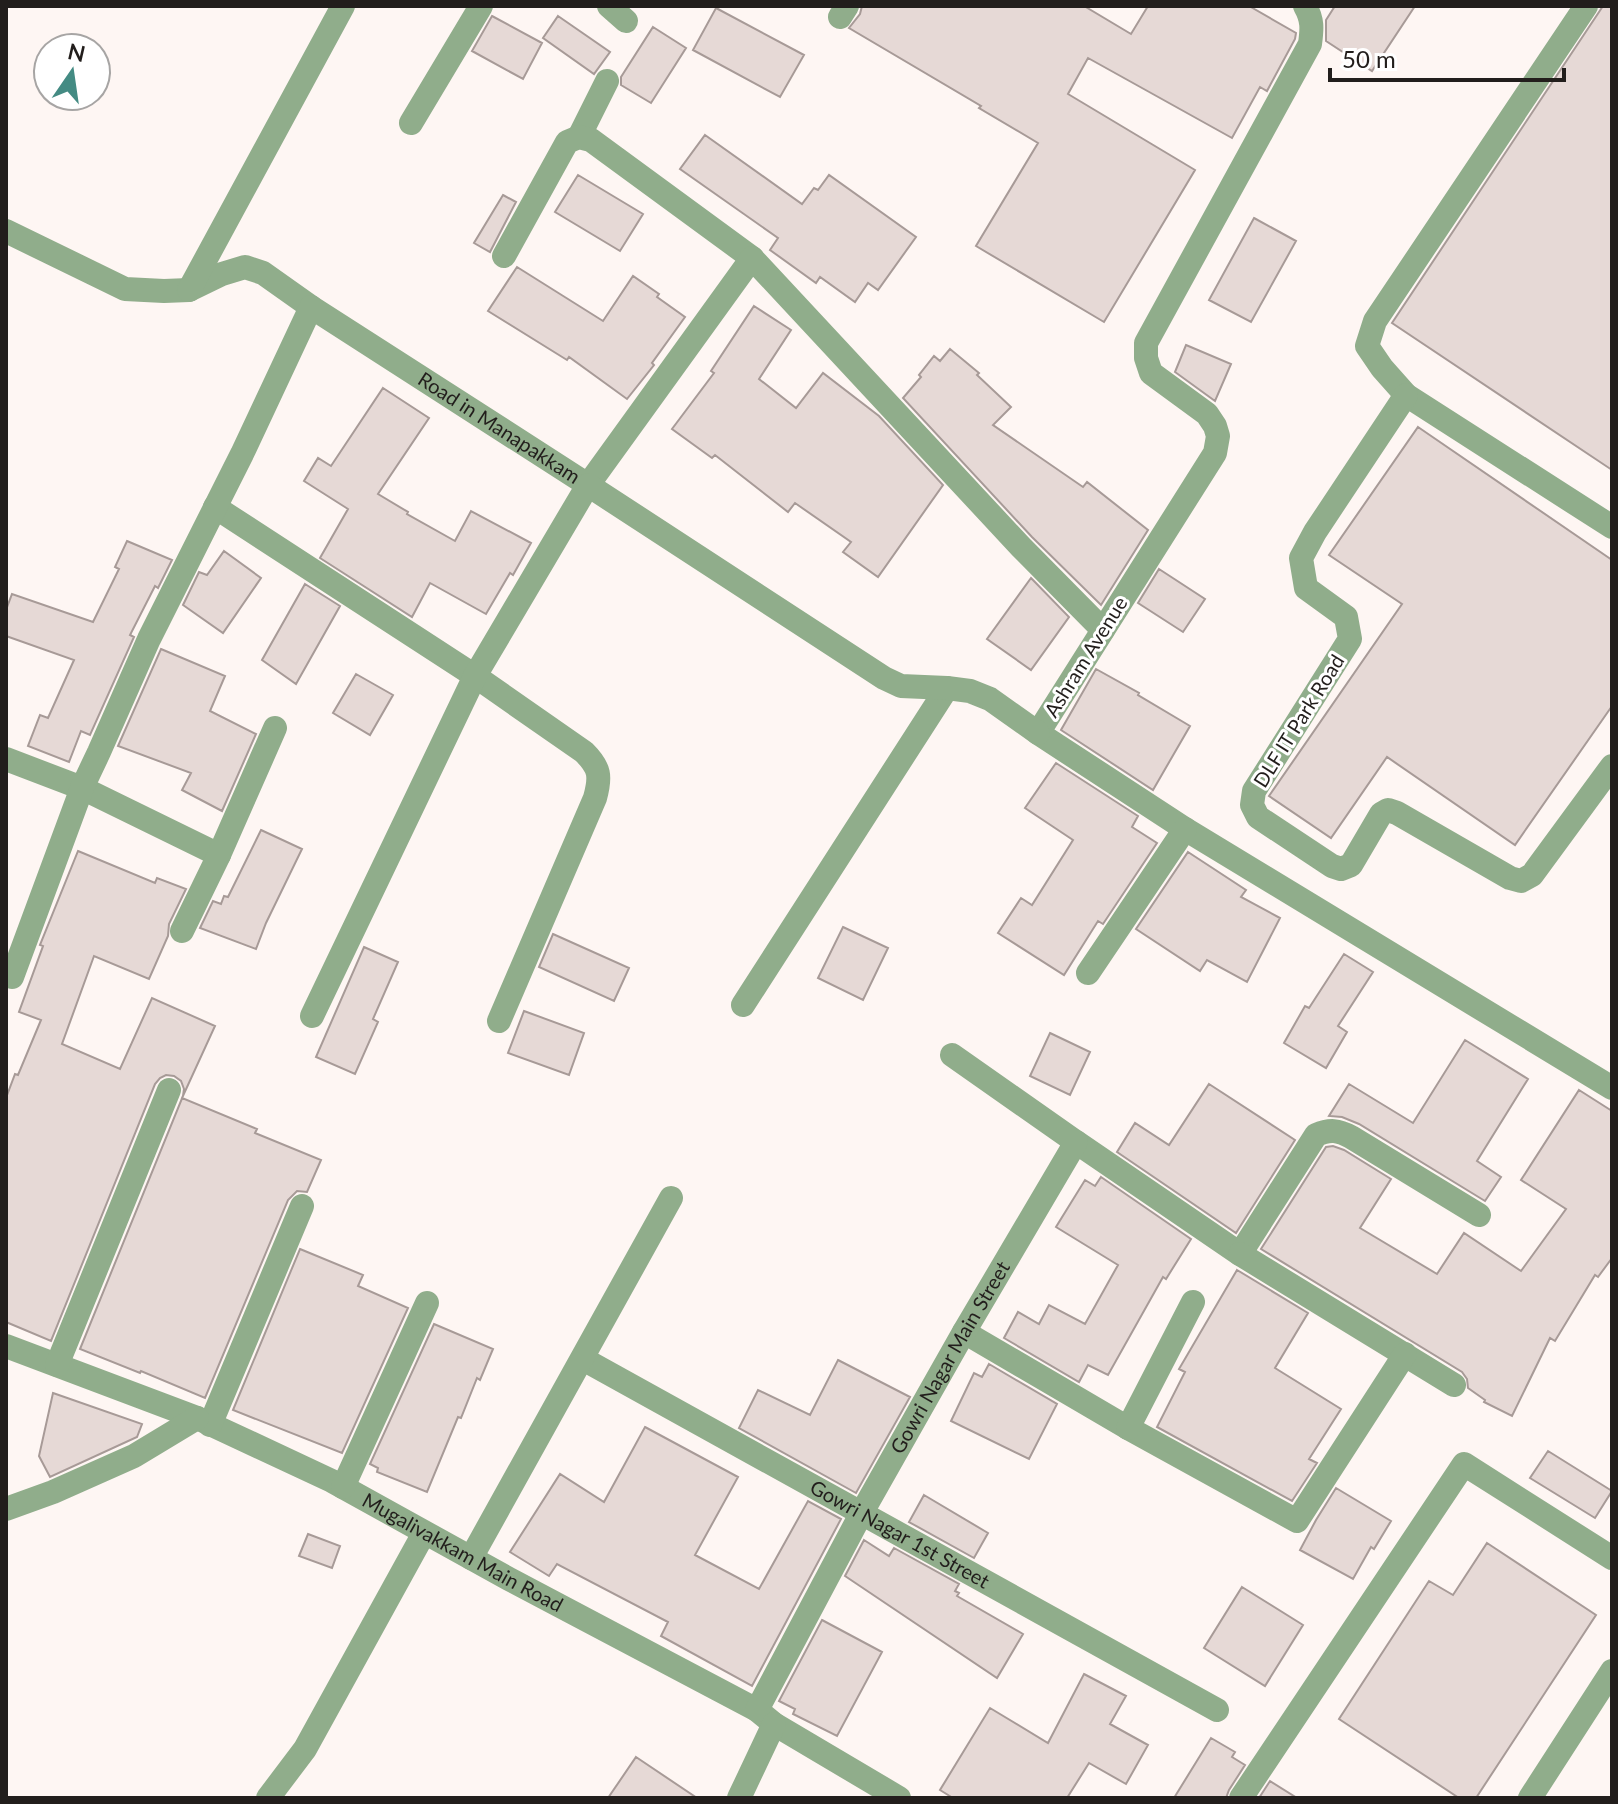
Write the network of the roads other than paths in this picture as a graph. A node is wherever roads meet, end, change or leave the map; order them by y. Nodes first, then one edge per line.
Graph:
1 (343, 6) edge
2 (481, 6) edge
3 (1305, 6) edge
4 (1586, 6) edge
5 (607, 81) dead end
6 (411, 123) dead end
7 (579, 137) junction
8 (6, 231) edge
9 (504, 256) dead end
10 (752, 258) junction
11 (189, 290) junction
12 (311, 307) junction
13 (1406, 395) junction
14 (588, 485) junction
15 (215, 507) junction
16 (1612, 527) edge
17 (1103, 630) junction
18 (475, 676) junction
19 (947, 688) junction
20 (275, 728) dead end
21 (1038, 733) junction
22 (6, 759) edge
23 (1612, 766) edge
24 (82, 788) junction
25 (1185, 829) junction
26 (219, 855) junction
27 (182, 931) dead end
28 (1088, 973) dead end
29 (12, 977) dead end
30 (743, 1005) dead end
31 (312, 1016) dead end
32 (499, 1021) dead end
33 (952, 1055) dead end
34 (1612, 1088) edge
35 (169, 1090) dead end
36 (1076, 1142) junction
37 (671, 1198) dead end
38 (302, 1206) dead end
39 (1479, 1215) dead end
40 (1240, 1254) junction
41 (1193, 1302) dead end
42 (427, 1303) dead end
43 (964, 1332) junction
44 (6, 1346) edge
45 (1405, 1354) junction
46 (583, 1359) junction
47 (57, 1365) junction
48 (1454, 1385) dead end
49 (204, 1421) junction
50 (1128, 1428) junction
51 (343, 1487) junction
52 (6, 1509) edge
53 (861, 1514) junction
54 (424, 1533) junction
55 (471, 1558) junction
56 (1612, 1558) edge
57 (1612, 1671) edge
58 (1217, 1710) dead end
59 (766, 1717) junction
60 (268, 1798) edge
61 (739, 1798) edge
62 (899, 1798) edge
63 (1241, 1798) edge
64 (1530, 1798) edge

1 - 11 street
2 - 6 street
3 - 17 street, Ashram Avenue
4 - 13 street
5 - 7 street
7 - 9 street
7 - 10 street
8 - 11 street
10 - 14 street, Road in Manapakkam
10 - 17 street
11 - 12 street, Road in Manapakkam
12 - 14 street, Road in Manapakkam
12 - 15 street
13 - 16 street
13 - 23 street, DLF IT Park Road
14 - 18 street
14 - 19 street
15 - 18 street
15 - 24 street
17 - 21 street, Ashram Avenue
18 - 31 street
18 - 32 street
19 - 21 street
19 - 30 street
20 - 26 street
21 - 25 street, Ashram Avenue
22 - 24 street
24 - 26 street
24 - 29 street
25 - 28 street
25 - 34 street, Ashram Avenue
26 - 27 street
33 - 36 street
35 - 47 street
36 - 40 street
36 - 43 street, Gowri Nagar Main Street
37 - 46 street
38 - 49 street
39 - 40 street
40 - 45 street
41 - 50 street
42 - 51 street
43 - 50 street
43 - 53 street, Gowri Nagar Main Street
44 - 47 street, Mugalivakkam Main Road
45 - 48 street
45 - 50 street
46 - 53 street, Gowri Nagar 1st Street
46 - 55 street
47 - 49 street, Mugalivakkam Main Road
49 - 51 street, Mugalivakkam Main Road
49 - 52 street
51 - 54 street, Mugalivakkam Main Road
53 - 58 street, Gowri Nagar 1st Street
53 - 59 street, Gowri Nagar Main Street
54 - 55 street, Mugalivakkam Main Road
54 - 60 street
55 - 59 street, Mugalivakkam Main Road
56 - 63 street
57 - 64 street
59 - 61 street, Gowri Nagar Main Street
59 - 62 street, Mugalivakkam Main Road

